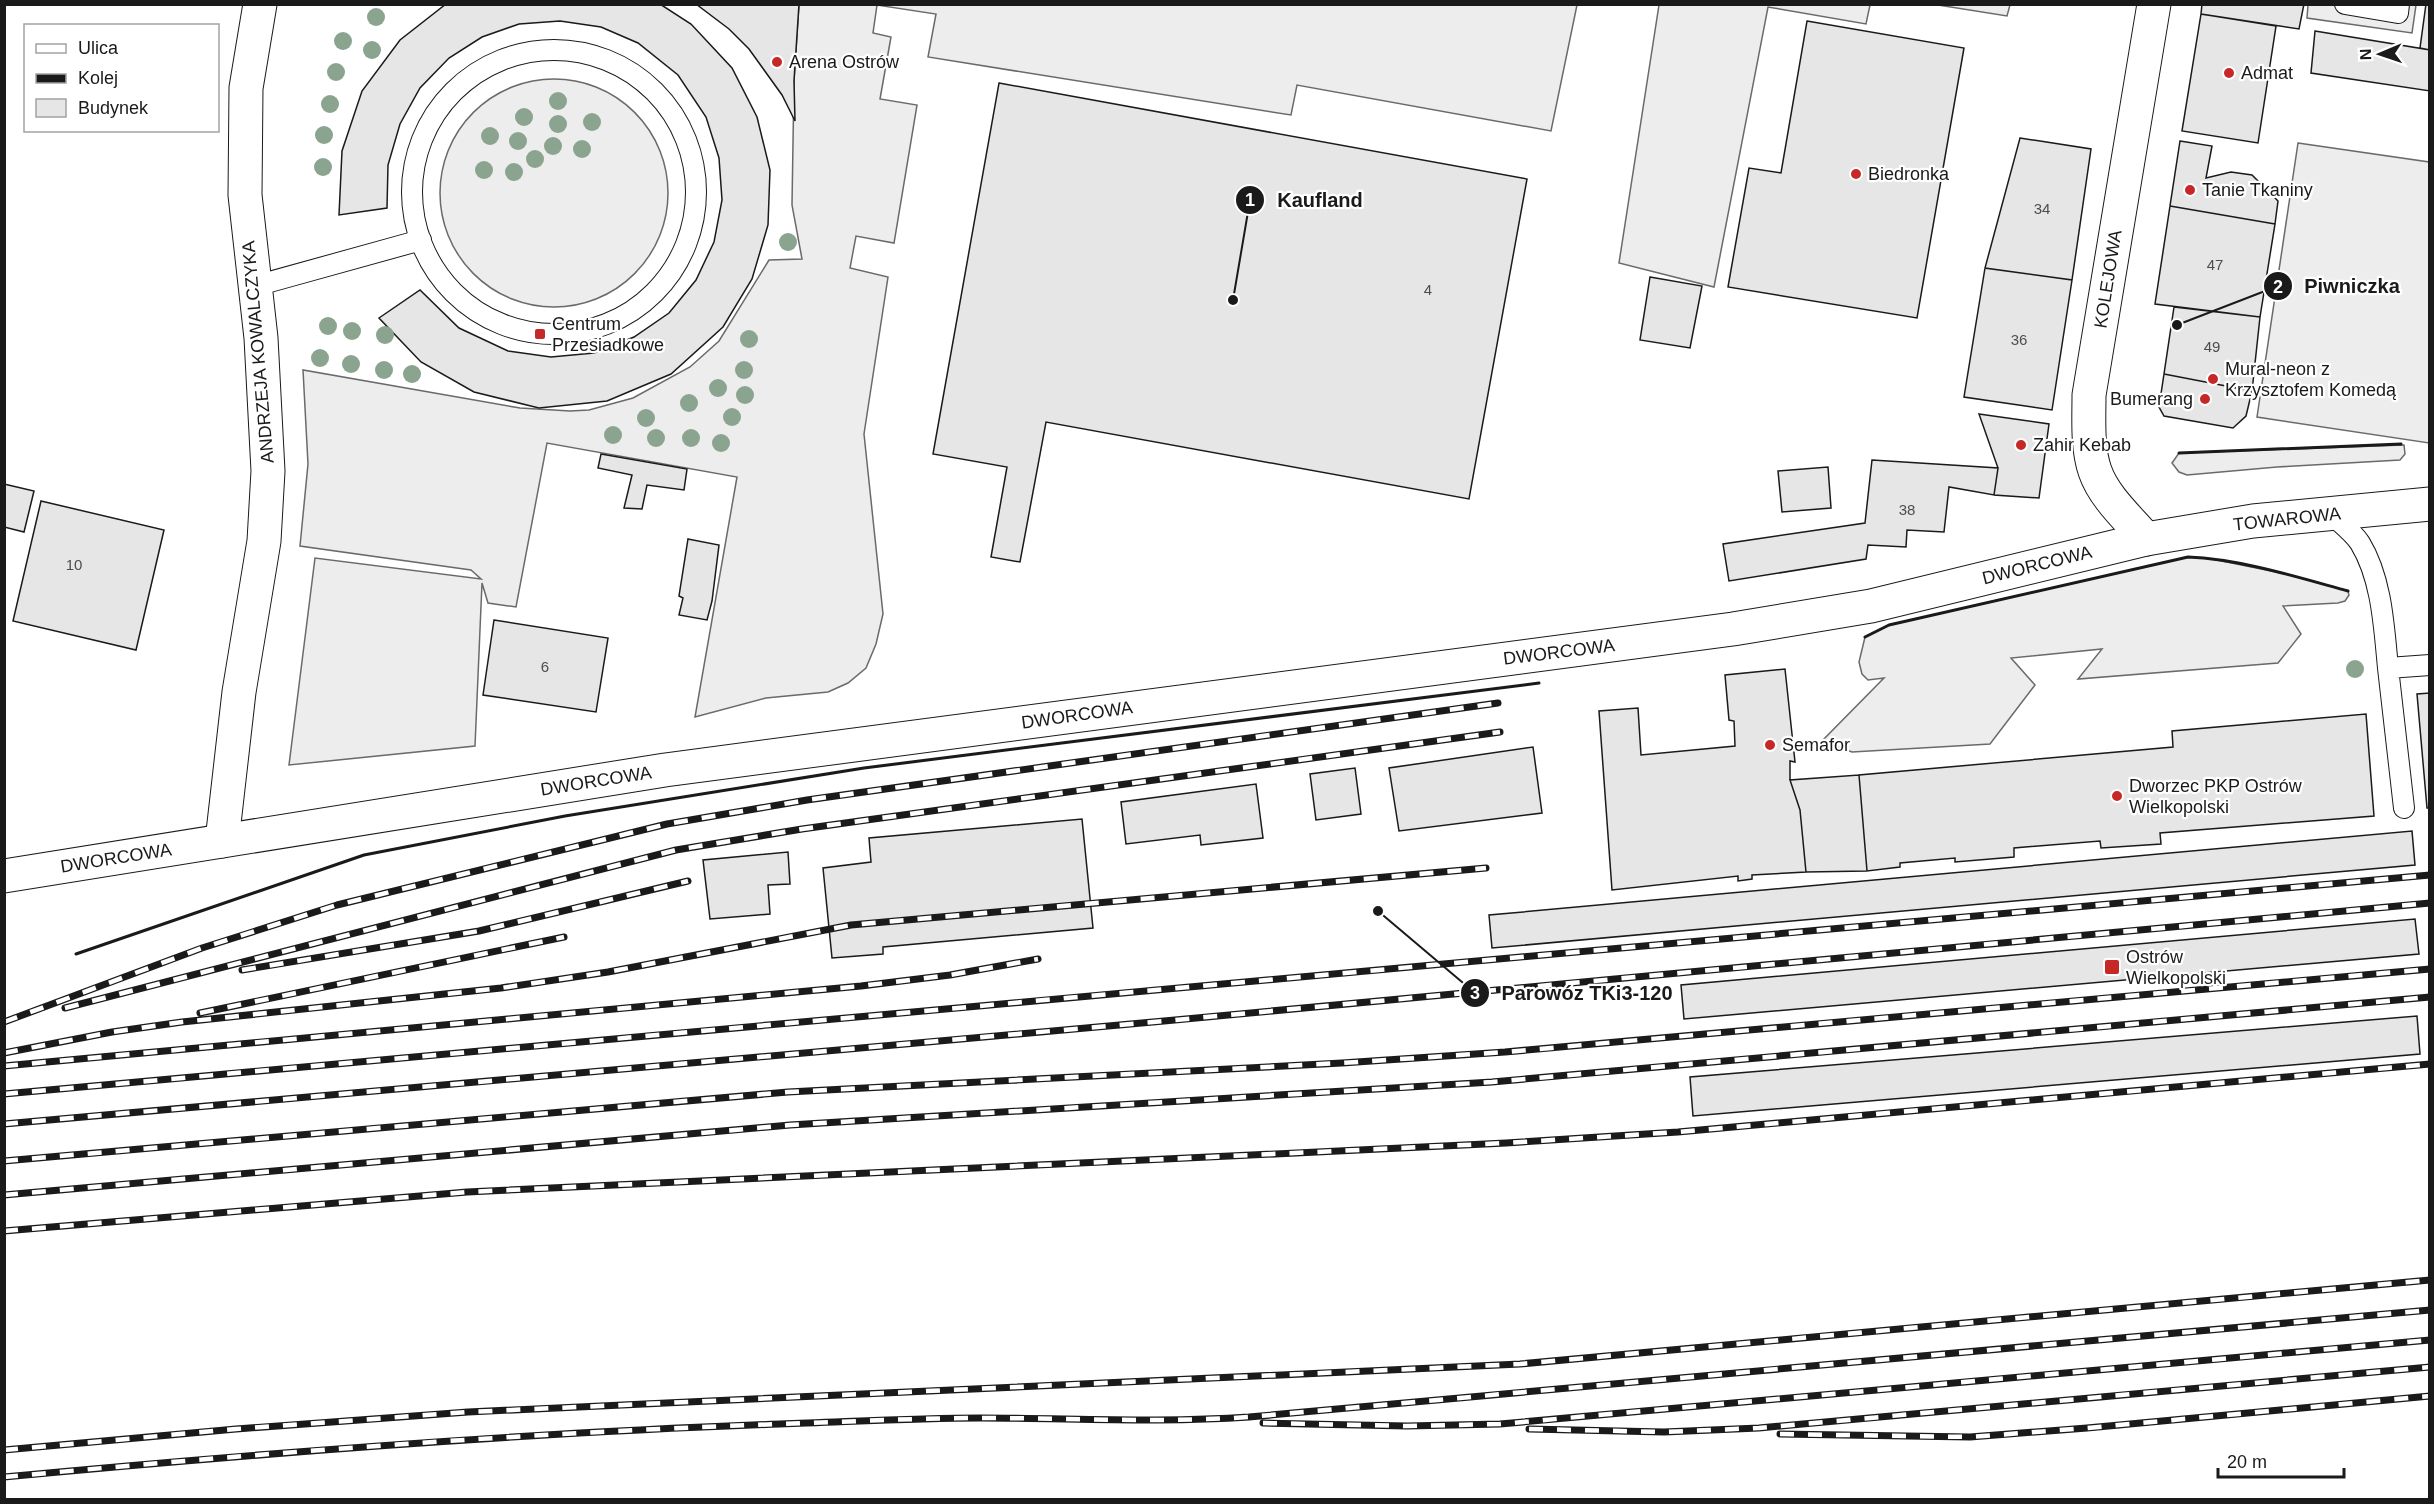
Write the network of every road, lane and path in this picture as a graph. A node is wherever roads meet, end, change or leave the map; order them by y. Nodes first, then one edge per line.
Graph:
1 (260, 4) edge
2 (2154, 4) edge
3 (2345, 4) edge
4 (2399, 4) edge
5 (421, 240) junction
6 (255, 286) junction
7 (2430, 504) edge
8 (2330, 513) junction
9 (2146, 539) junction
10 (2430, 665) edge
11 (2388, 668) junction
12 (2404, 808) dead end
13 (222, 841) junction
14 (4, 876) edge

1 - 6 main road, ANDRZEJA KOWALCZYKA
2 - 9 main road, KOLEJOWA
3 - 4 lane
5 - 5 lane
5 - 6 lane
6 - 13 main road, ANDRZEJA KOWALCZYKA
7 - 8 main road, TOWAROWA
8 - 9 main road, TOWAROWA
8 - 11 lane
9 - 13 main road, DWORCOWA
10 - 11 lane
11 - 12 lane
13 - 14 main road, DWORCOWA

